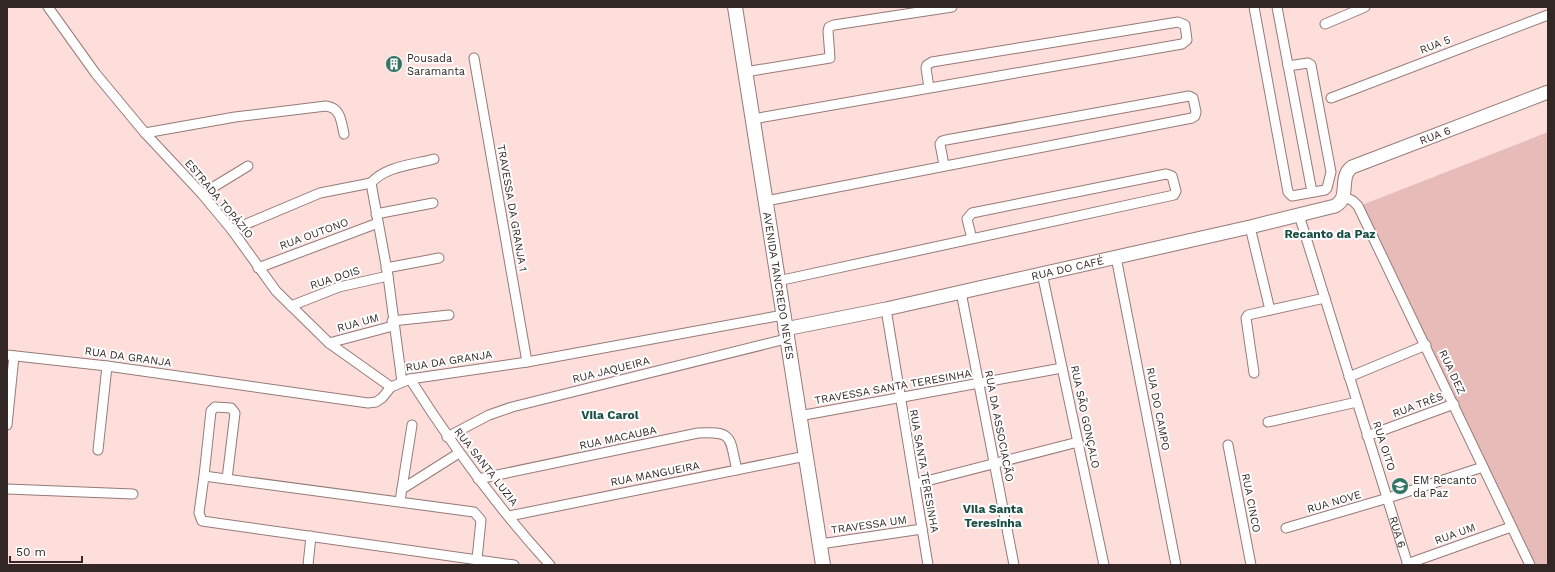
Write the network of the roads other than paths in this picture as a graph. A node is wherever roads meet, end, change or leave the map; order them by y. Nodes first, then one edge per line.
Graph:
1 (48, 7) edge
2 (735, 7) edge
3 (952, 7) edge
4 (1254, 7) edge
5 (1278, 7) edge
6 (1366, 7) edge
7 (933, 8) edge
8 (1548, 15) edge
9 (1325, 24) dead end
10 (474, 58) dead end
11 (1288, 66) junction
12 (745, 72) junction
13 (929, 88) junction
14 (1548, 92) edge
15 (1331, 98) dead end
16 (753, 119) junction
17 (144, 133) junction
18 (344, 134) dead end
19 (434, 159) dead end
20 (944, 165) junction
21 (248, 166) dead end
22 (370, 183) junction
23 (1312, 192) junction
24 (202, 194) junction
25 (1343, 196) junction
26 (766, 201) junction
27 (434, 203) dead end
28 (376, 214) junction
29 (1300, 215) junction
30 (378, 223) junction
31 (1250, 227) junction
32 (232, 230) junction
33 (972, 239) junction
34 (1116, 257) junction
35 (439, 258) dead end
36 (258, 268) junction
37 (387, 272) junction
38 (1042, 273) junction
39 (778, 280) junction
40 (961, 292) junction
41 (1325, 298) junction
42 (291, 306) junction
43 (886, 309) junction
44 (1270, 310) junction
45 (449, 315) dead end
46 (393, 323) junction
47 (785, 328) junction
48 (329, 343) junction
49 (1426, 345) junction
50 (11, 355) edge
51 (527, 362) junction
52 (107, 366) junction
53 (1062, 368) junction
54 (1254, 373) dead end
55 (1349, 377) junction
56 (406, 380) junction
57 (978, 384) junction
58 (391, 387) junction
59 (900, 399) junction
60 (1357, 402) junction
61 (8, 404) edge
62 (1454, 404) junction
63 (799, 416) junction
64 (1268, 422) dead end
65 (412, 425) dead end
66 (7, 426) edge
67 (447, 436) junction
68 (1367, 436) junction
69 (1078, 442) junction
70 (1228, 445) dead end
71 (98, 450) dead end
72 (459, 453) junction
73 (806, 456) junction
74 (994, 463) junction
75 (1483, 467) junction
76 (737, 470) junction
77 (204, 476) junction
78 (227, 479) junction
79 (478, 479) junction
80 (915, 484) junction
81 (7, 489) edge
82 (402, 489) junction
83 (133, 494) dead end
84 (1388, 498) junction
85 (400, 501) junction
86 (509, 516) junction
87 (1511, 527) junction
88 (1286, 528) dead end
89 (922, 529) junction
90 (311, 536) junction
91 (820, 544) junction
92 (477, 559) junction
93 (1407, 564) edge
94 (308, 565) edge
95 (514, 565) edge
96 (550, 565) edge
97 (823, 565) edge
98 (928, 565) edge
99 (1014, 565) edge
100 (1104, 565) edge
101 (1176, 565) edge
102 (1251, 565) edge
103 (1530, 565) edge

1 - 17 street, ESTRADA TOPÁZIO
2 - 12 main road, AVENIDA TANCREDO NEVES
3 - 7 street
4 - 23 street
5 - 11 street
6 - 9 street
7 - 12 street
8 - 15 street, RUA 5
10 - 51 street, TRAVESSA DA GRANJA 1
11 - 23 street
11 - 23 street
12 - 16 main road, AVENIDA TANCREDO NEVES
13 - 13 street
13 - 16 street
14 - 25 main road, RUA 6
16 - 26 main road, AVENIDA TANCREDO NEVES
17 - 18 street
17 - 24 street, ESTRADA TOPÁZIO
19 - 22 street
20 - 20 street
20 - 26 street
21 - 24 street
22 - 28 street
22 - 32 street
24 - 32 street, ESTRADA TOPÁZIO
25 - 29 main road, RUA DO CAFÉ
25 - 49 street, RUA DEZ
26 - 39 main road, AVENIDA TANCREDO NEVES
27 - 28 street
28 - 30 street
29 - 31 main road, RUA DO CAFÉ
29 - 41 street
30 - 36 street, RUA OUTONO
30 - 37 street
31 - 34 main road, RUA DO CAFÉ
31 - 44 street
32 - 36 street, ESTRADA TOPÁZIO
33 - 33 street
33 - 39 street
34 - 38 main road, RUA DO CAFÉ
34 - 101 street, RUA DO CAMPO
35 - 37 street, RUA DOIS
36 - 42 street, ESTRADA TOPÁZIO
37 - 42 street, RUA DOIS
37 - 46 street
38 - 40 main road, RUA DO CAFÉ
38 - 53 street, RUA SÃO GONÇALO
39 - 47 main road, AVENIDA TANCREDO NEVES
40 - 43 main road, RUA DO CAFÉ
40 - 57 street, RUA DA ASSOCIACÃO
41 - 44 street
41 - 55 street
42 - 48 street, ESTRADA TOPÁZIO
43 - 47 main road, RUA DO CAFÉ
43 - 59 street, RUA SANTA TERESINHA
44 - 54 street
45 - 46 street, RUA UM
46 - 48 street, RUA UM
46 - 56 street
47 - 51 street, RUA DA GRANJA
47 - 63 main road, AVENIDA TANCREDO NEVES
47 - 67 street, RUA JAQUEIRA
48 - 58 street, ESTRADA TOPÁZIO
49 - 55 street
49 - 62 street, RUA DEZ
50 - 52 street, RUA DA GRANJA
50 - 61 street
51 - 56 street, RUA DA GRANJA
52 - 58 street, RUA DA GRANJA
52 - 71 street
53 - 57 street, TRAVESSA SANTA TERESINHA
53 - 69 street, RUA SÃO GONÇALO
55 - 60 street
56 - 58 street, RUA DA GRANJA
56 - 67 street, RUA SANTA LUZIA
57 - 59 street, TRAVESSA SANTA TERESINHA
57 - 74 street, RUA DA ASSOCIACÃO
59 - 63 street, TRAVESSA SANTA TERESINHA
59 - 80 street, RUA SANTA TERESINHA
60 - 64 street
60 - 68 street, RUA OITO
61 - 66 street
62 - 68 street, RUA TRÊS
62 - 75 street, RUA DEZ
63 - 73 main road, AVENIDA TANCREDO NEVES
65 - 82 street
67 - 72 street, RUA SANTA LUZIA
68 - 84 street, RUA OITO
69 - 74 street
69 - 100 street, RUA SÃO GONÇALO
70 - 102 street, RUA CINCO
72 - 79 street, RUA SANTA LUZIA
72 - 82 street
73 - 76 street, RUA MANGUEIRA
73 - 91 main road, AVENIDA TANCREDO NEVES
74 - 80 street
74 - 99 street, RUA DA ASSOCIACÃO
75 - 84 street
75 - 87 street, RUA DEZ
76 - 79 street, RUA MACAUBA
76 - 86 street, RUA MANGUEIRA
77 - 78 street
77 - 78 street
77 - 90 street
78 - 85 street
79 - 86 street, RUA SANTA LUZIA
80 - 89 street, RUA SANTA TERESINHA
81 - 83 street
82 - 85 street
84 - 88 street, RUA NOVE
84 - 93 street, RUA 6
85 - 92 street
86 - 96 street, RUA SANTA LUZIA
87 - 93 street, RUA UM
87 - 103 street, RUA DEZ
89 - 91 street, TRAVESSA UM
89 - 98 street, RUA SANTA TERESINHA
90 - 92 street
90 - 94 street
91 - 97 main road, AVENIDA TANCREDO NEVES
92 - 95 street

